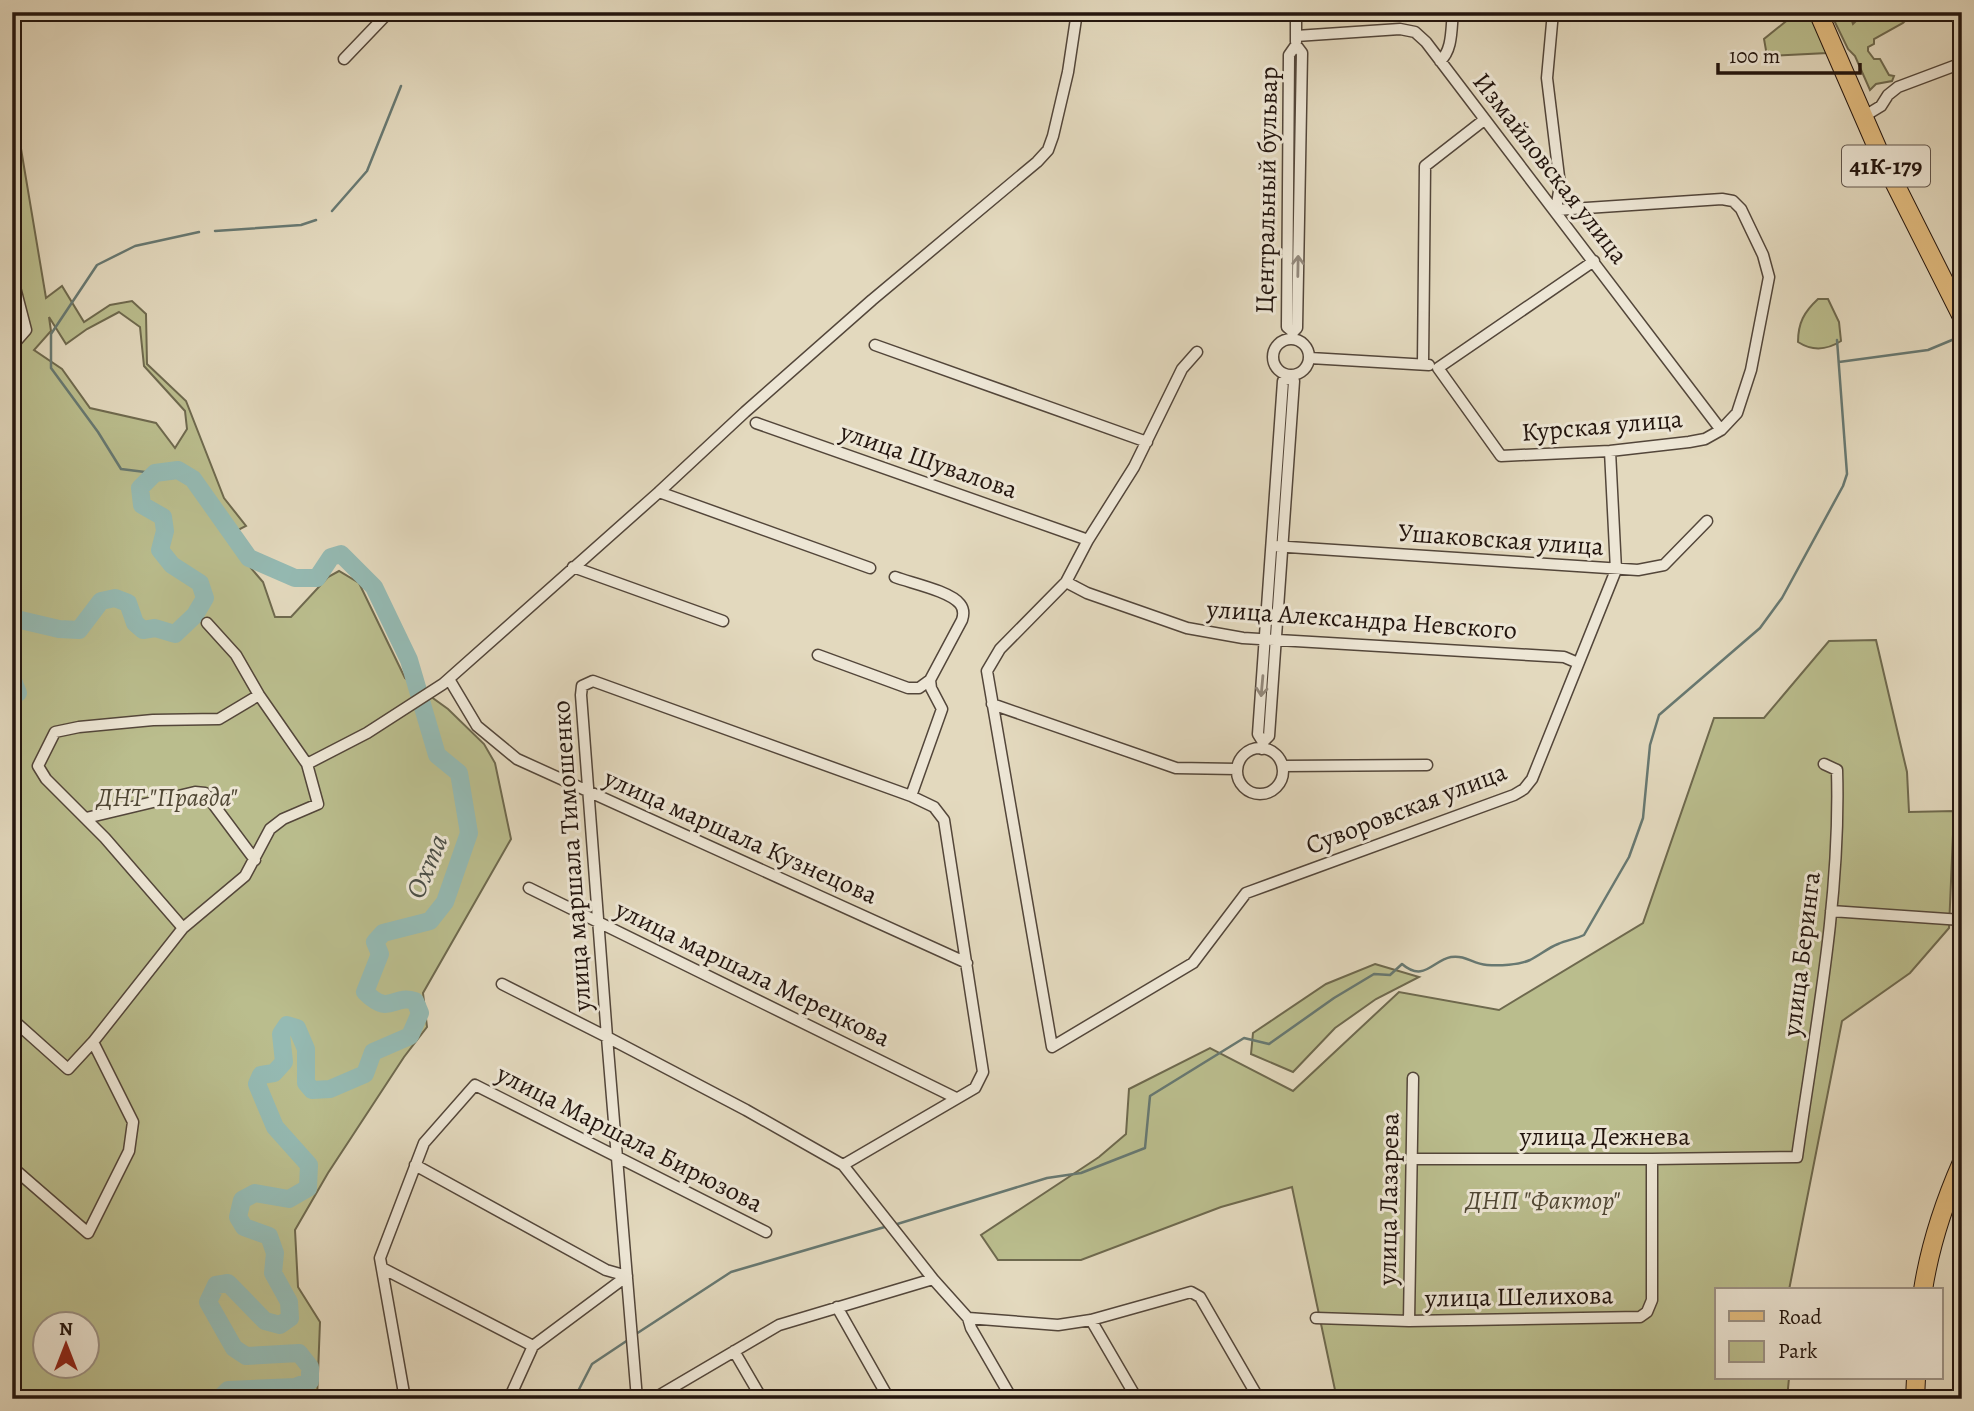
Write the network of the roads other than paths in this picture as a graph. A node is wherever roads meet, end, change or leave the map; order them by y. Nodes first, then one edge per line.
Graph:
1 (389, 12) edge
2 (1077, 12) edge
3 (1296, 12) edge
4 (1453, 12) edge
5 (1553, 12) edge
6 (1818, 12) edge
7 (1296, 40) junction
8 (344, 59) dead end
9 (1440, 61) junction
10 (1962, 63) edge
11 (1863, 117) junction
12 (1484, 120) junction
13 (1556, 210) junction
14 (1594, 261) junction
15 (12, 276) edge
16 (1962, 317) edge
17 (1292, 335) junction
18 (875, 345) dead end
19 (12, 346) edge
20 (1197, 352) dead end
21 (1310, 358) junction
22 (1423, 363) junction
23 (1438, 368) junction
24 (1290, 377) junction
25 (756, 423) dead end
26 (1721, 430) junction
27 (1147, 442) junction
28 (1611, 451) junction
29 (659, 492) junction
30 (1707, 521) dead end
31 (1088, 541) junction
32 (1278, 546) junction
33 (573, 567) junction
34 (870, 568) dead end
35 (1616, 569) junction
36 (895, 577) dead end
37 (1066, 582) junction
38 (723, 621) dead end
39 (207, 623) dead end
40 (1271, 638) junction
41 (818, 655) dead end
42 (1578, 663) junction
43 (930, 680) junction
44 (446, 682) junction
45 (908, 688) junction
46 (259, 695) junction
47 (938, 699) junction
48 (992, 704) junction
49 (1263, 745) junction
50 (307, 764) junction
51 (1824, 764) dead end
52 (1427, 765) dead end
53 (1283, 766) junction
54 (1237, 769) junction
55 (588, 792) junction
56 (911, 796) junction
57 (86, 818) junction
58 (256, 860) junction
59 (529, 888) dead end
60 (1831, 911) junction
61 (1962, 920) edge
62 (598, 923) junction
63 (183, 928) junction
64 (967, 963) junction
65 (502, 984) dead end
66 (12, 1019) edge
67 (607, 1037) junction
68 (93, 1042) junction
69 (1413, 1078) dead end
70 (956, 1098) junction
71 (617, 1157) junction
72 (1797, 1157) joint
73 (1413, 1159) junction
74 (1652, 1159) junction
75 (1962, 1162) edge
76 (843, 1165) junction
77 (415, 1166) junction
78 (12, 1167) edge
79 (766, 1232) dead end
80 (382, 1268) junction
81 (627, 1276) junction
82 (933, 1279) junction
83 (1923, 1288) edge
84 (837, 1307) junction
85 (968, 1318) junction
86 (1316, 1318) dead end
87 (1091, 1320) junction
88 (1409, 1321) junction
89 (533, 1346) junction
90 (734, 1351) junction
91 (1916, 1380) edge
92 (405, 1399) edge
93 (509, 1399) edge
94 (637, 1399) edge
95 (653, 1399) edge
96 (762, 1399) edge
97 (889, 1399) edge
98 (1012, 1399) edge
99 (1137, 1399) edge
100 (1259, 1399) edge
101 (1914, 1399) edge

1 - 8 street
2 - 29 street
3 - 7 street
4 - 9 street
5 - 13 street
6 - 11 main road, 41К-179
7 - 9 street, Измайловская улица
7 - 17 street, Центральный бульвар
9 - 12 street, Измайловская улица
10 - 11 street
11 - 16 main road, 41К-179
12 - 13 street, Измайловская улица
12 - 22 street
13 - 14 street, Измайловская улица
13 - 26 street, Курская улица
14 - 23 street
14 - 26 street, Измайловская улица
15 - 19 street
17 - 21 street, Центральный бульвар
17 - 24 street, Центральный бульвар
18 - 27 street
20 - 27 street
21 - 22 street
21 - 24 street
22 - 23 street
23 - 28 street, Курская улица
24 - 32 street
25 - 31 street, улица Шувалова
26 - 28 street, Курская улица
27 - 31 street
28 - 35 street, Суворовская улица
29 - 33 street
29 - 34 street
30 - 35 street, Ушаковская улица
31 - 37 street
32 - 35 street, Ушаковская улица
32 - 40 street
33 - 38 street
33 - 44 street
35 - 42 street, Суворовская улица
36 - 43 street
37 - 40 street, улица Александра Невского
37 - 48 street
39 - 46 street
40 - 42 street, улица Александра Невского
40 - 49 street
41 - 45 street
42 - 48 street, Суворовская улица
43 - 45 street
43 - 47 street
44 - 50 street
44 - 55 street, улица маршала Кузнецова
45 - 47 street
46 - 50 street
46 - 57 street
47 - 56 street
48 - 54 street
49 - 53 street
49 - 54 street
50 - 58 street
51 - 60 street, улица Беринга
52 - 53 street
53 - 54 street
55 - 56 street, улица маршала Тимошенко
55 - 62 street, улица маршала Тимошенко
55 - 64 street, улица маршала Кузнецова
56 - 64 street, улица маршала Тимошенко
57 - 58 street
57 - 63 street
58 - 63 street
59 - 62 street, улица маршала Мерецкова
60 - 61 street
60 - 72 street, улица Беринга
62 - 67 street, улица маршала Тимошенко
62 - 70 street, улица маршала Мерецкова
63 - 68 street
64 - 70 street, улица маршала Тимошенко
65 - 67 street, улица маршала Тимошенко
66 - 68 street
67 - 71 street
67 - 76 street, улица маршала Тимошенко
68 - 78 street
69 - 73 street, улица Лазарева
70 - 76 street, улица маршала Тимошенко
71 - 77 street, улица Маршала Бирюзова
71 - 79 street, улица Маршала Бирюзова
71 - 81 street
72 - 74 street, улица Дежнева
73 - 74 street, улица Дежнева
73 - 88 street, улица Лазарева
74 - 88 street, улица Шелихова
75 - 83 main road
76 - 82 street
77 - 80 street, улица Маршала Бирюзова
77 - 81 street
80 - 89 street
80 - 92 street
81 - 89 street
81 - 94 street
82 - 84 street
82 - 85 street
84 - 90 street
84 - 97 street
85 - 87 street
85 - 98 street
86 - 88 street, улица Шелихова
87 - 99 street
87 - 100 street
89 - 93 street
90 - 95 street
90 - 96 street
91 - 101 main road

